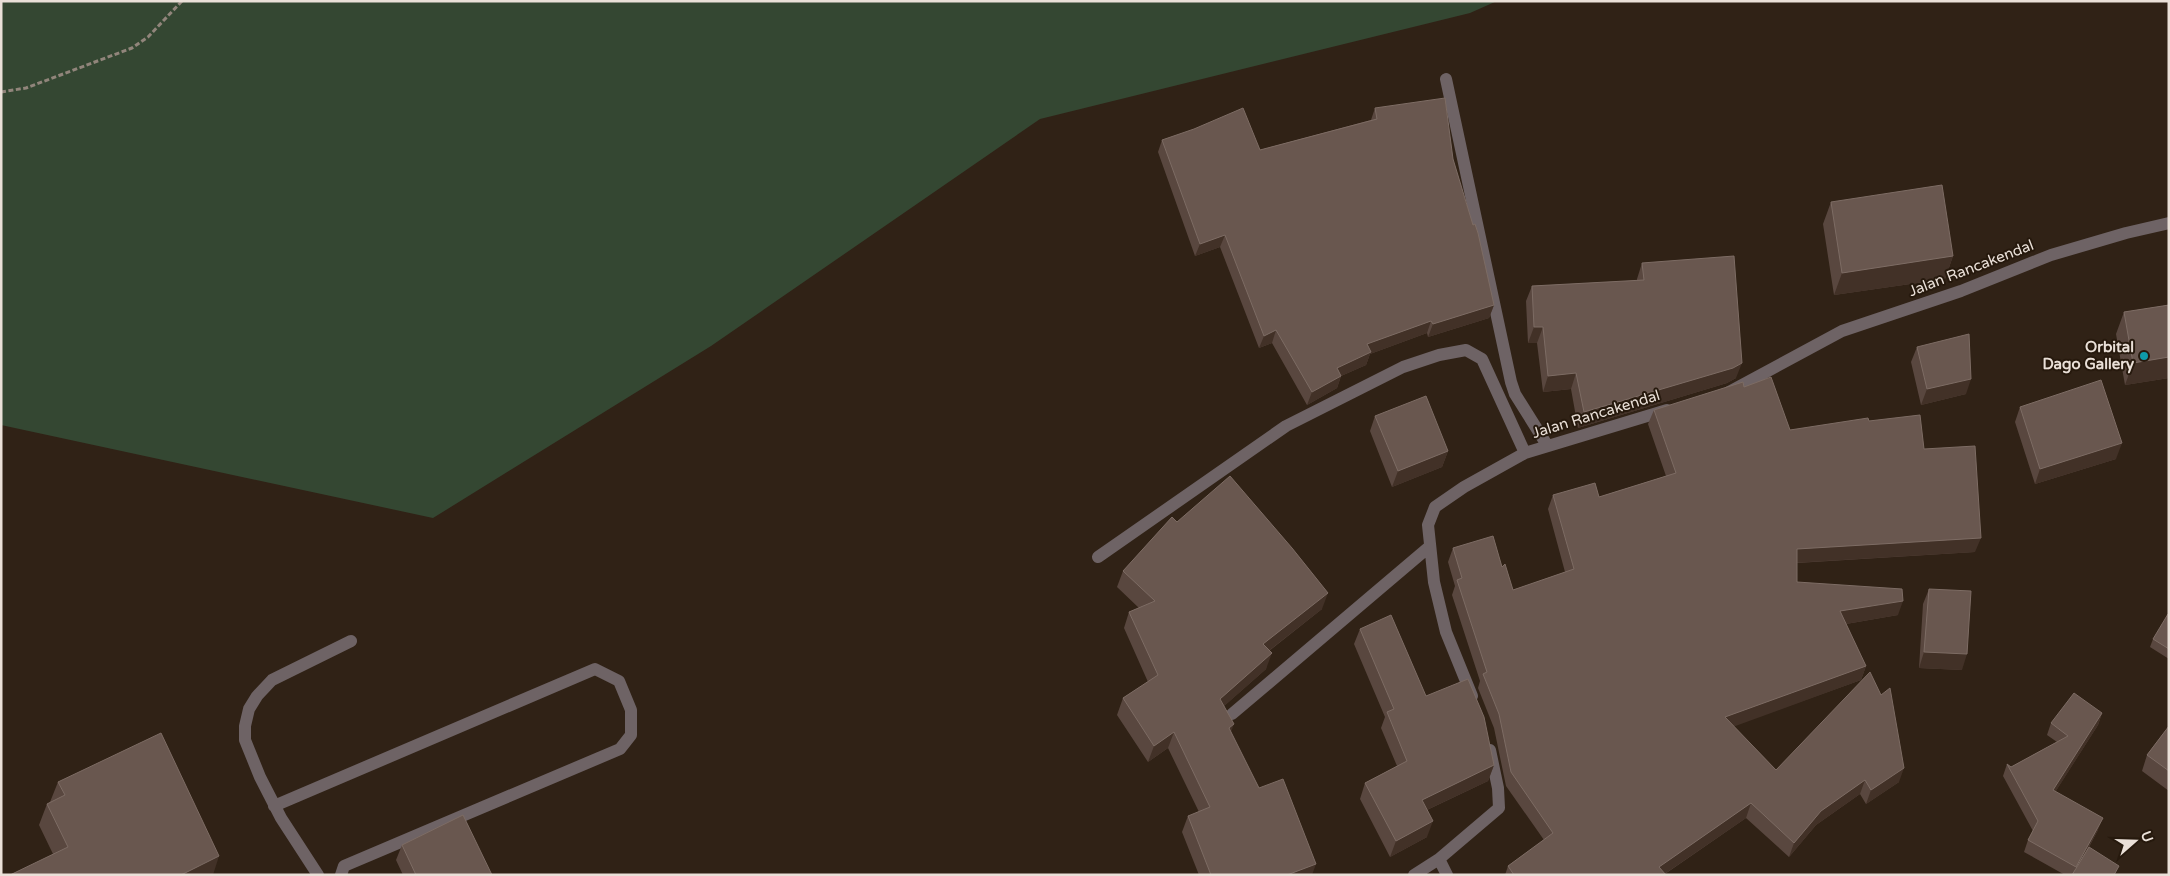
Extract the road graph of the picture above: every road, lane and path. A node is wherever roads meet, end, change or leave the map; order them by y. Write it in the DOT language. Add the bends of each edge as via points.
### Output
graph roads {
  1 [pos="182,1"];
  2 [pos="1446,79"];
  3 [pos="1,92"];
  4 [pos="2169,223"];
  5 [pos="1721,394"];
  6 [pos="1675,407"];
  7 [pos="1547,445"];
  8 [pos="1525,453"];
  9 [pos="1429,547"];
  10 [pos="1098,557"];
  11 [pos="351,641"];
  12 [pos="1478,712"];
  13 [pos="1232,714"];
  14 [pos="1487,737"];
  15 [pos="274,806"];
  16 [pos="1439,859"];
  17 [pos="318,875"];
  18 [pos="341,875"];
  19 [pos="1414,875"];
  20 [pos="1447,875"];
  1 -- 3 [label="path" via="148,37 132,48 26,88"];
  2 -- 7 [label="street" via="1511,382"];
  4 -- 5 [label="street, Jalan Rancakendal" via="2051,255 1961,291 1842,331"];
  6 -- 7 [label="street, Jalan Rancakendal"];
  7 -- 8 [label="street, Jalan Rancakendal"];
  8 -- 9 [label="street, Jalan Rancakendal" via="1435,507 1428,525"];
  8 -- 10 [label="street" via="1482,359 1466,350 1438,355 1403,367 1286,426"];
  9 -- 12 [label="street, Jalan Rancakendal" via="1446,632"];
  9 -- 13 [label="street"];
  11 -- 15 [label="street" via="272,680 249,709 245,740"];
  14 -- 16 [label="street" via="1499,808"];
  15 -- 17 [label="street"];
  15 -- 18 [label="street" via="595,669 619,681 631,710 631,735 620,750 344,866"];
  16 -- 19 [label="street"];
  16 -- 20 [label="street"];
}
